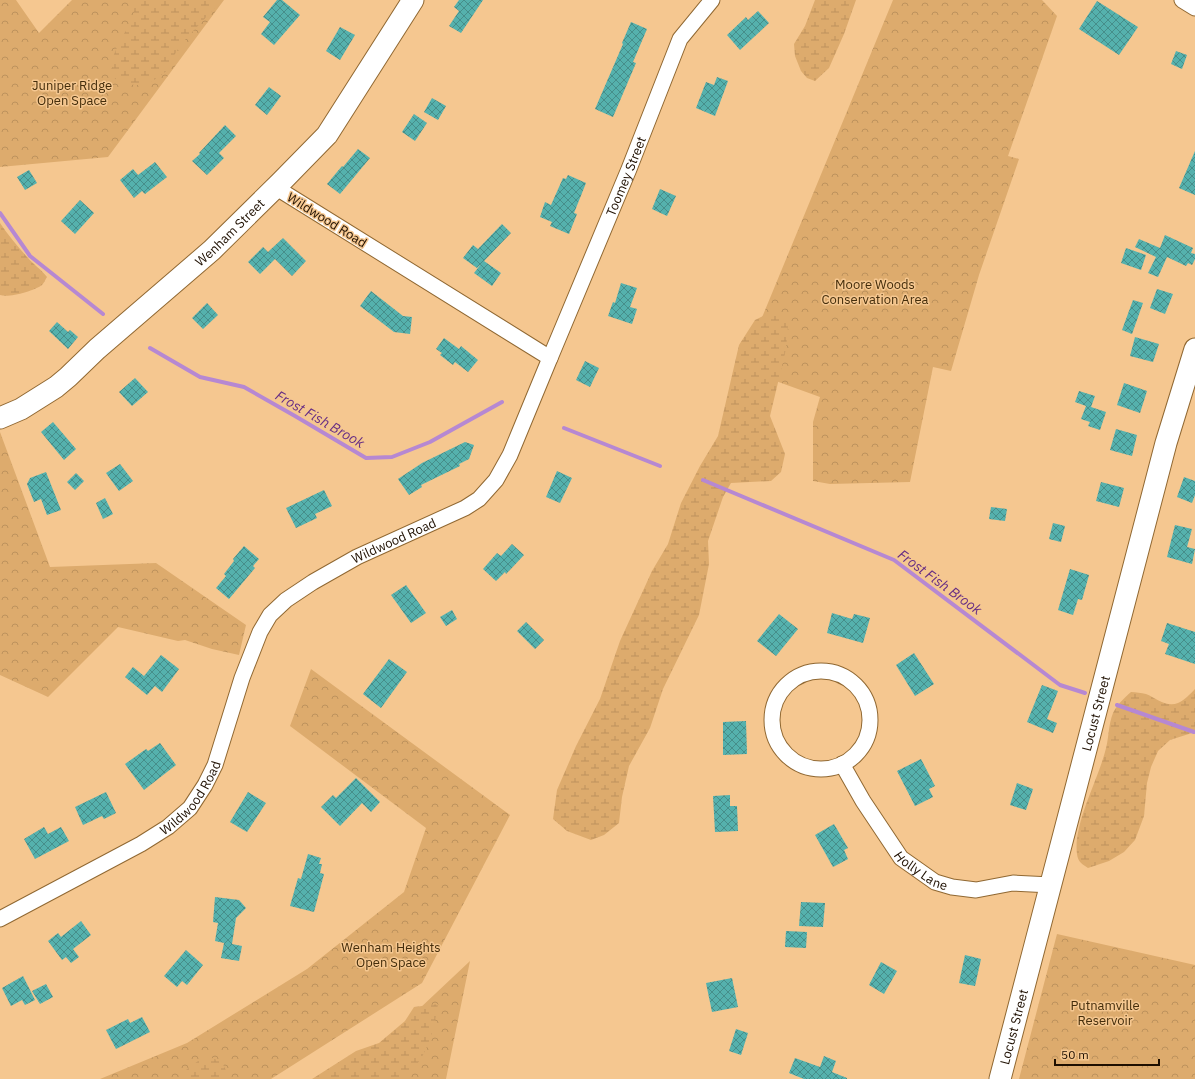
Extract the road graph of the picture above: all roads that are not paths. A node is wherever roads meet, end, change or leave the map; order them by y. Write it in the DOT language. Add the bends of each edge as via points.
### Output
graph roads {
  1 [pos="412,0"];
  2 [pos="712,0"];
  3 [pos="1182,0"];
  4 [pos="1195,8"];
  5 [pos="275,188"];
  6 [pos="1195,349"];
  7 [pos="550,358"];
  8 [pos="0,418"];
  9 [pos="842,764"];
  10 [pos="1051,885"];
  11 [pos="0,920"];
  12 [pos="1000,1079"];
  1 -- 5 [label="main road, Wenham Street" via="327,135"];
  2 -- 7 [label="street, Toomey Street" via="680,39"];
  3 -- 4 [label="street"];
  5 -- 7 [label="street, Wildwood Road"];
  5 -- 8 [label="main road, Wenham Street" via="212,250 68,377 21,409"];
  6 -- 10 [label="main road, Locust Street" via="1166,443"];
  7 -- 11 [label="street, Wildwood Road" via="510,455 496,480 479,499 319,578 286,600 270,615 258,636 242,678 215,765 190,808 168,827 141,844"];
  9 -- 9 [label="street" via="854,756 863,745 868,732 870,718 861,692 852,682 826,671 796,677 783,688 774,702 771,719 774,736 782,750 794,762 810,768 826,769"];
  9 -- 10 [label="street, Holly Lane" via="901,858 934,882 976,890 1012,883"];
  10 -- 12 [label="main road, Locust Street"];
}
